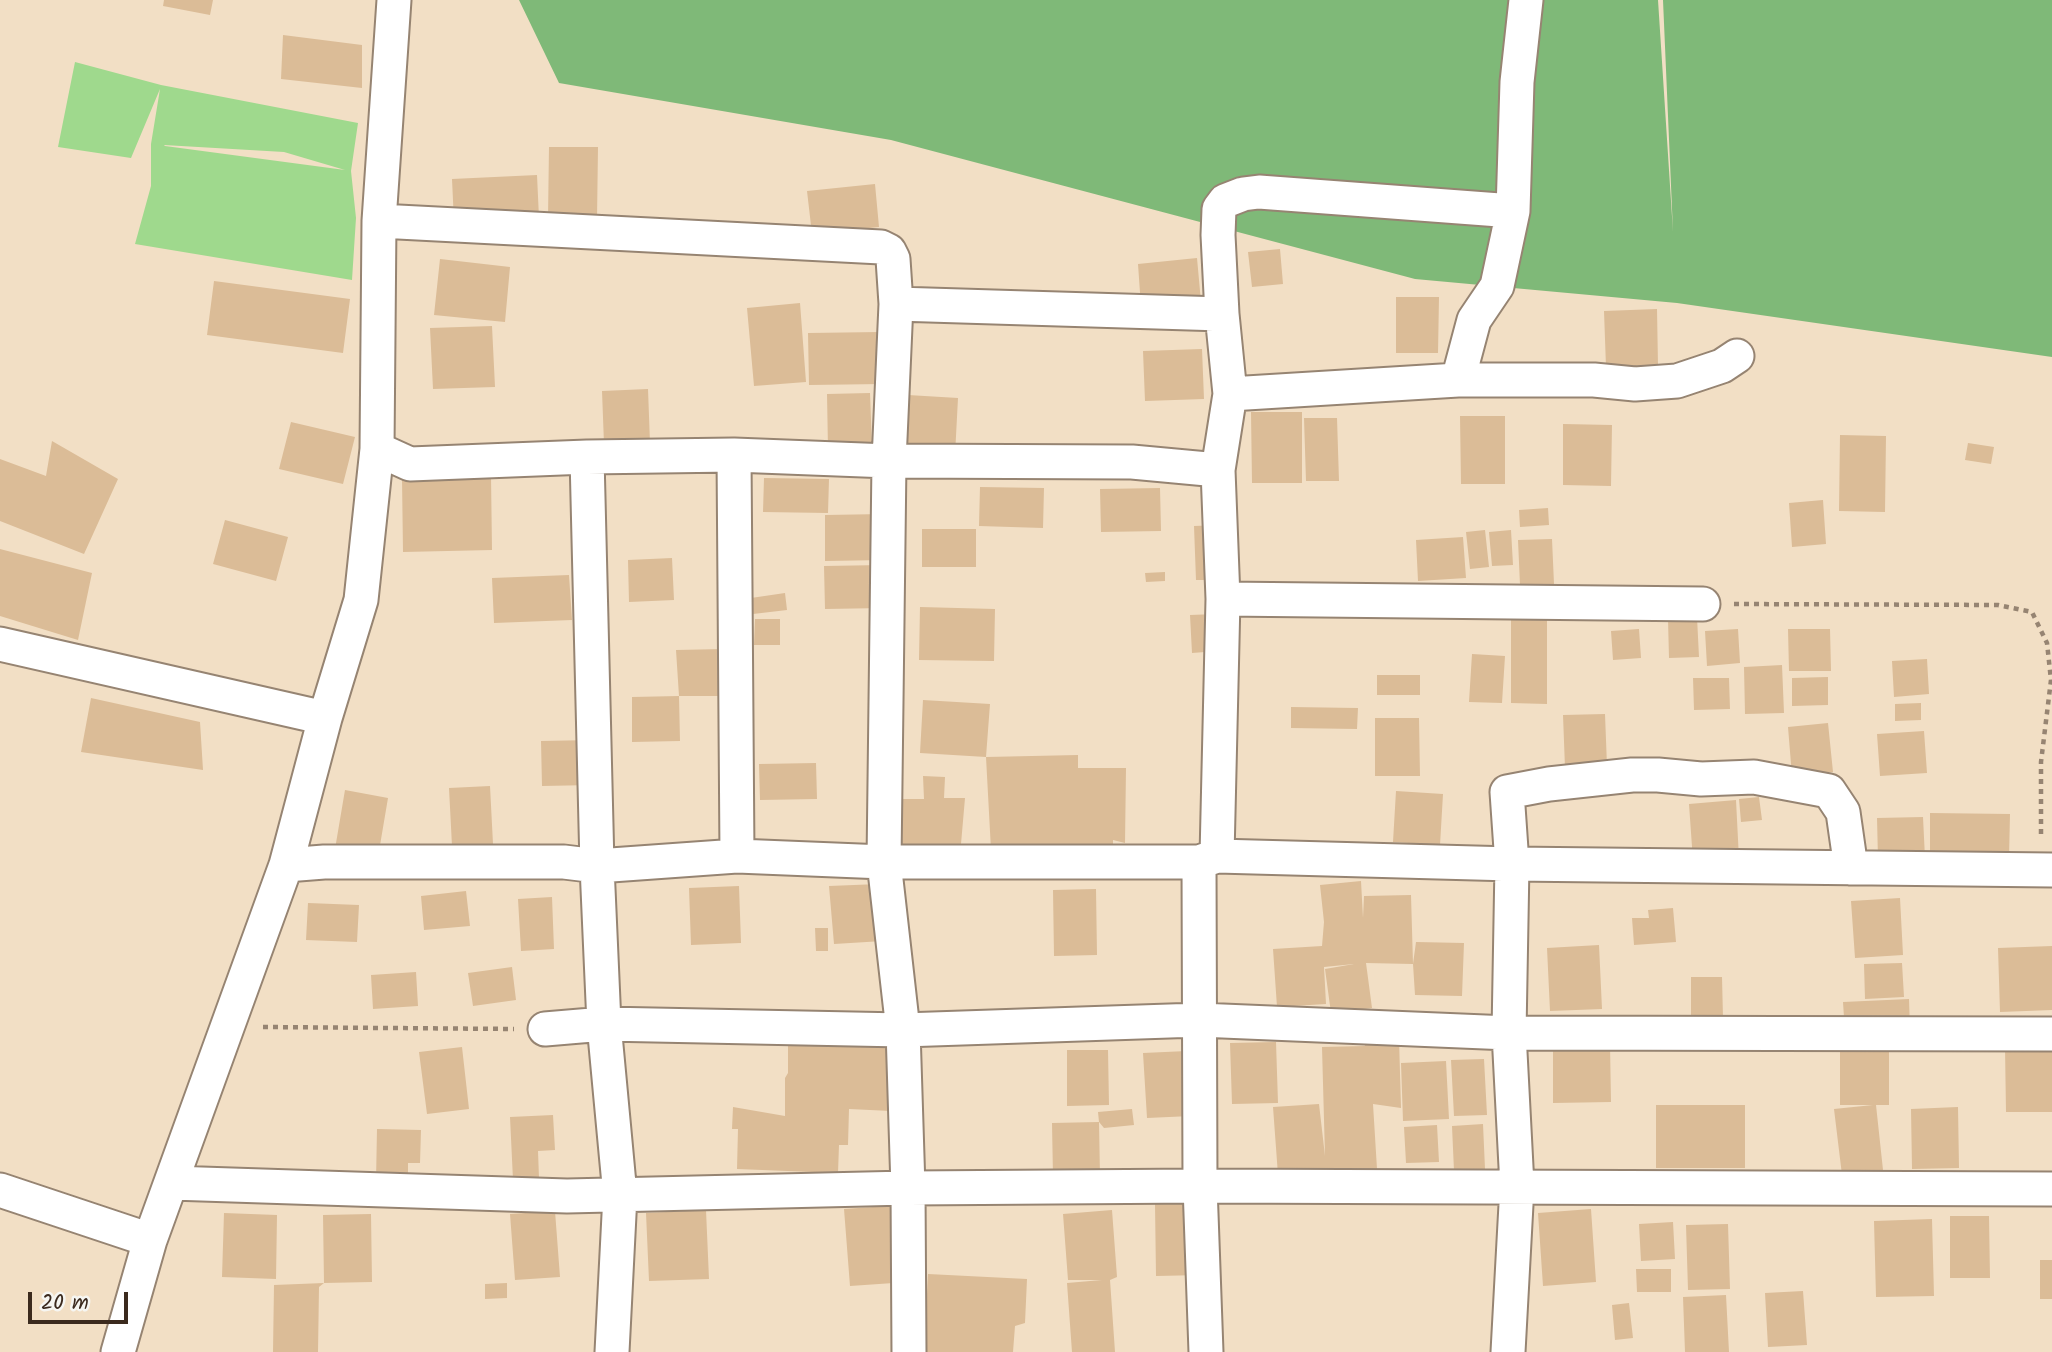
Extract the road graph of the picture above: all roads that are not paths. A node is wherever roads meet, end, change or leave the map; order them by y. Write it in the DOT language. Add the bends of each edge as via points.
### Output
graph roads {
  1 [pos="394,0"];
  2 [pos="1526,0"];
  3 [pos="1513,211"];
  4 [pos="379,221"];
  5 [pos="895,304"];
  6 [pos="1222,314"];
  7 [pos="1737,356"];
  8 [pos="1458,380"];
  9 [pos="1230,394"];
  10 [pos="377,449"];
  11 [pos="734,455"];
  12 [pos="587,457"];
  13 [pos="889,461"];
  14 [pos="1217,470"];
  15 [pos="1223,598"];
  16 [pos="1703,604"];
  17 [pos="0,643"];
  18 [pos="325,718"];
  19 [pos="737,856"];
  20 [pos="2046,857"];
  21 [pos="1208,859"];
  22 [pos="884,862"];
  23 [pos="1512,864"];
  24 [pos="286,865"];
  25 [pos="597,866"];
  26 [pos="1851,868"];
  27 [pos="1199,1020"];
  28 [pos="604,1024"];
  29 [pos="545,1029"];
  30 [pos="903,1030"];
  31 [pos="1509,1033"];
  32 [pos="2052,1034"];
  33 [pos="171,1183"];
  34 [pos="1200,1186"];
  35 [pos="1517,1186"];
  36 [pos="908,1188"];
  37 [pos="2052,1189"];
  38 [pos="0,1190"];
  39 [pos="620,1195"];
  40 [pos="150,1240"];
  41 [pos="118,1352"];
  42 [pos="612,1352"];
  43 [pos="909,1352"];
  44 [pos="1206,1352"];
  45 [pos="1508,1352"];
  1 -- 4 [label="street"];
  2 -- 3 [label="street" via="1517,82"];
  3 -- 6 [label="street" via="1320,195 1243,194 1225,201 1219,209"];
  3 -- 8 [label="street" via="1496,286 1474,320"];
  4 -- 5 [label="street" via="881,247 893,259"];
  4 -- 10 [label="street"];
  5 -- 6 [label="street"];
  5 -- 13 [label="street"];
  6 -- 9 [label="street"];
  7 -- 8 [label="street" via="1677,381"];
  8 -- 9 [label="street"];
  9 -- 14 [label="street"];
  10 -- 12 [label="street" via="410,464"];
  10 -- 18 [label="street" via="361,600"];
  11 -- 12 [label="street"];
  11 -- 13 [label="street"];
  11 -- 19 [label="street"];
  12 -- 25 [label="street"];
  13 -- 14 [label="street" via="1132,462"];
  13 -- 22 [label="street"];
  14 -- 15 [label="street"];
  15 -- 16 [label="street"];
  15 -- 21 [label="street"];
  17 -- 18 [label="street"];
  18 -- 24 [label="street"];
  19 -- 22 [label="street"];
  19 -- 25 [label="street"];
  20 -- 26 [label="street"];
  21 -- 22 [label="street"];
  21 -- 23 [label="street"];
  21 -- 27 [label="street"];
  22 -- 30 [label="street"];
  23 -- 26 [label="street"];
  23 -- 26 [label="street" via="1507,792 1592,778 1658,775 1754,777 1829,791 1843,812"];
  23 -- 31 [label="street"];
  24 -- 25 [label="street" via="565,862"];
  24 -- 33 [label="street"];
  25 -- 28 [label="street"];
  27 -- 30 [label="street"];
  27 -- 31 [label="street"];
  27 -- 34 [label="street"];
  28 -- 29 [label="street"];
  28 -- 30 [label="street"];
  28 -- 39 [label="street"];
  30 -- 36 [label="street"];
  31 -- 32 [label="street"];
  31 -- 35 [label="street"];
  33 -- 39 [label="street"];
  33 -- 40 [label="street"];
  34 -- 35 [label="street"];
  34 -- 36 [label="street"];
  34 -- 44 [label="street"];
  35 -- 37 [label="street"];
  35 -- 45 [label="street"];
  36 -- 39 [label="street"];
  36 -- 43 [label="street"];
  38 -- 40 [label="street"];
  39 -- 42 [label="street"];
  40 -- 41 [label="street"];
}
